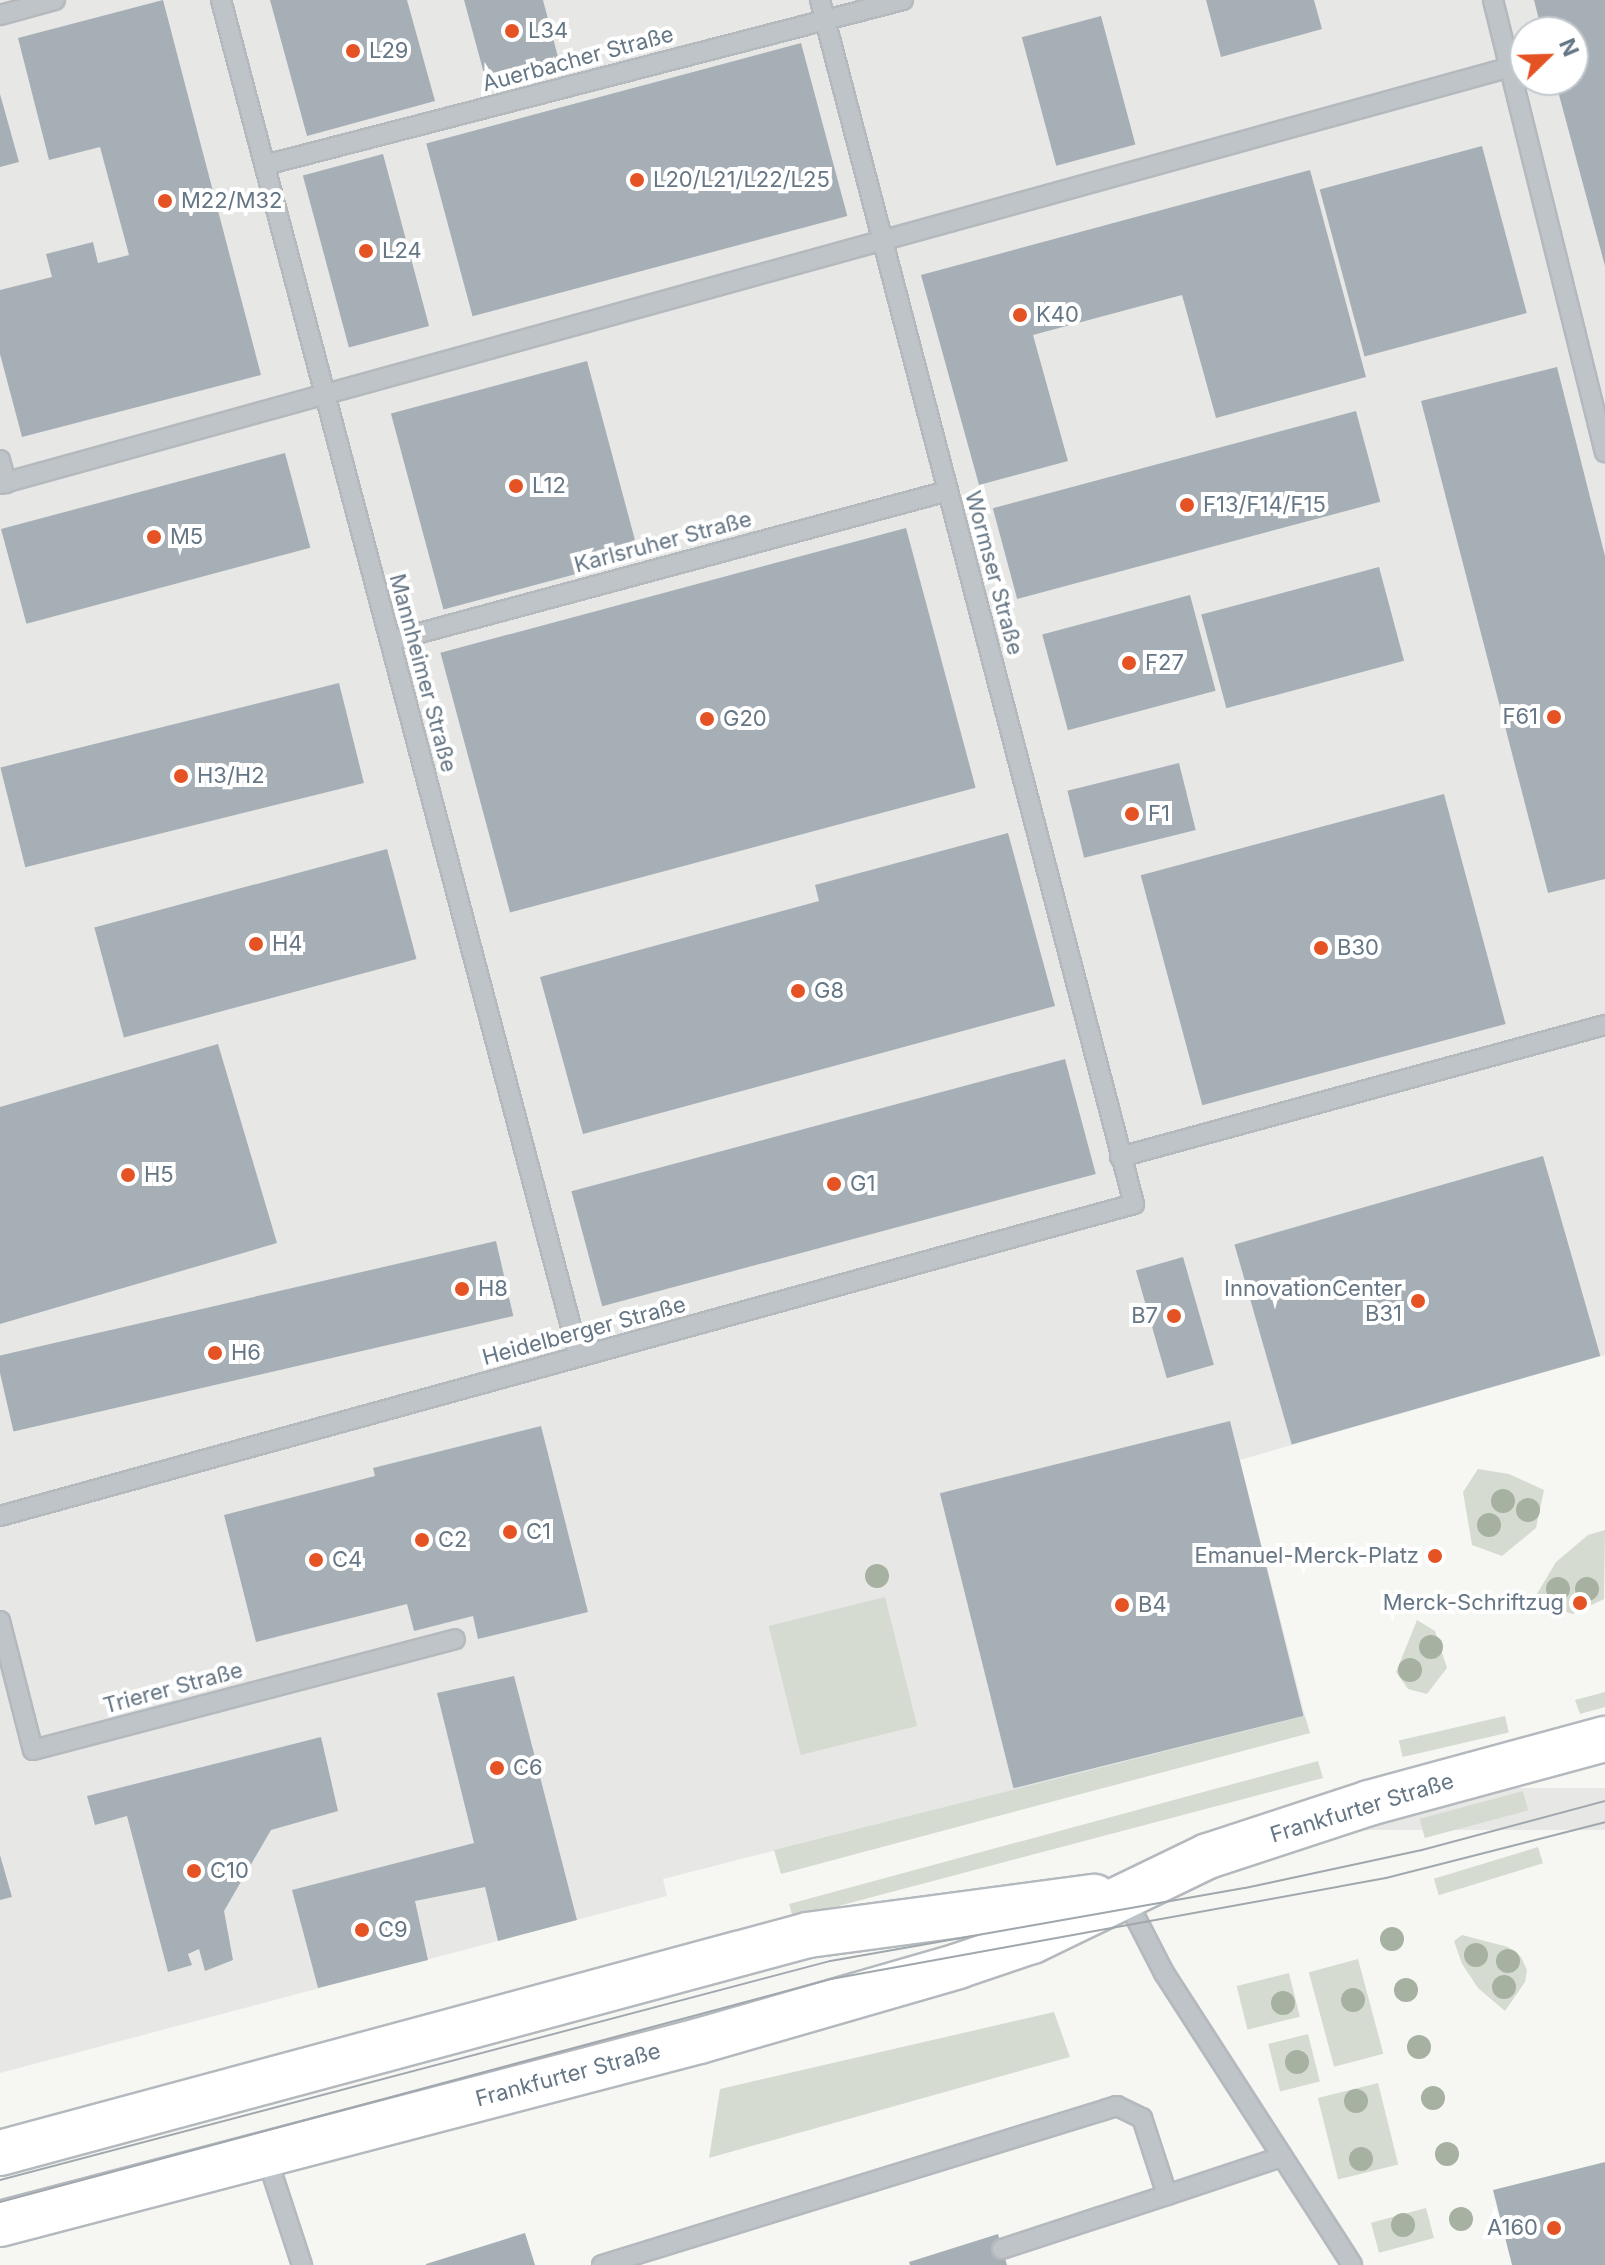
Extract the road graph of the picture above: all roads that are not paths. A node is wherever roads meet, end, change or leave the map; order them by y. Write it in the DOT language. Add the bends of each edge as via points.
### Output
graph roads {
  1 [pos="55,0"];
  2 [pos="221,0"];
  3 [pos="820,0"];
  4 [pos="903,0"];
  5 [pos="1493,0"];
  6 [pos="0,15"];
  7 [pos="825,20"];
  8 [pos="1509,60"];
  9 [pos="1509,68"];
  10 [pos="1518,96"];
  11 [pos="265,165"];
  12 [pos="882,237"];
  13 [pos="326,398"];
  14 [pos="1605,452"];
  15 [pos="0,460"];
  16 [pos="3,483"];
  17 [pos="948,491"];
  18 [pos="390,641"];
  19 [pos="1605,1025"];
  20 [pos="1120,1157"];
  21 [pos="579,1357"];
  22 [pos="0,1516"];
  23 [pos="0,1621"];
  24 [pos="455,1639"];
  25 [pos="1605,1739"];
  26 [pos="1124,1893"];
  27 [pos="0,2153"];
  28 [pos="266,2155"];
  29 [pos="1281,2157"];
  30 [pos="1167,2195"];
  31 [pos="0,2224"];
  32 [pos="1002,2249"];
  33 [pos="302,2265"];
  34 [pos="602,2265"];
  35 [pos="1352,2265"];
  1 -- 6 [label="lane"];
  2 -- 11 [label="lane, Mannheimer Straße"];
  3 -- 7 [label="lane, Wormser Straße"];
  4 -- 7 [label="lane, Auerbacher Straße"];
  5 -- 8 [label="lane"];
  7 -- 11 [label="lane, Auerbacher Straße"];
  7 -- 12 [label="lane, Wormser Straße"];
  9 -- 12 [label="lane"];
  10 -- 14 [label="lane"];
  11 -- 13 [label="lane, Mannheimer Straße"];
  12 -- 13 [label="lane"];
  12 -- 17 [label="lane, Wormser Straße"];
  13 -- 16 [label="lane"];
  13 -- 18 [label="lane, Mannheimer Straße"];
  15 -- 16 [label="lane"];
  17 -- 18 [label="lane, Karlsruher Straße"];
  17 -- 20 [label="lane, Wormser Straße"];
  18 -- 21 [label="lane, Mannheimer Straße"];
  19 -- 20 [label="lane"];
  20 -- 21 [label="lane, Heidelberger Straße" via="1134,1204"];
  21 -- 22 [label="lane, Heidelberger Straße"];
  23 -- 24 [label="lane, Trierer Straße" via="33,1750"];
  25 -- 26 [label="main road, Frankfurter Straße" via="1369,1803 1208,1856"];
  26 -- 27 [label="main road, Frankfurter Straße" via="808,1935"];
  26 -- 28 [label="main road, Frankfurter Straße" via="1032,1941 958,1966 699,2041"];
  26 -- 29 [label="lane" via="1164,1973"];
  28 -- 31 [label="main road, Frankfurter Straße"];
  28 -- 33 [label="lane"];
  29 -- 30 [label="lane"];
  29 -- 35 [label="lane"];
  30 -- 32 [label="lane"];
  30 -- 34 [label="lane" via="1142,2118 1117,2106"];
}
